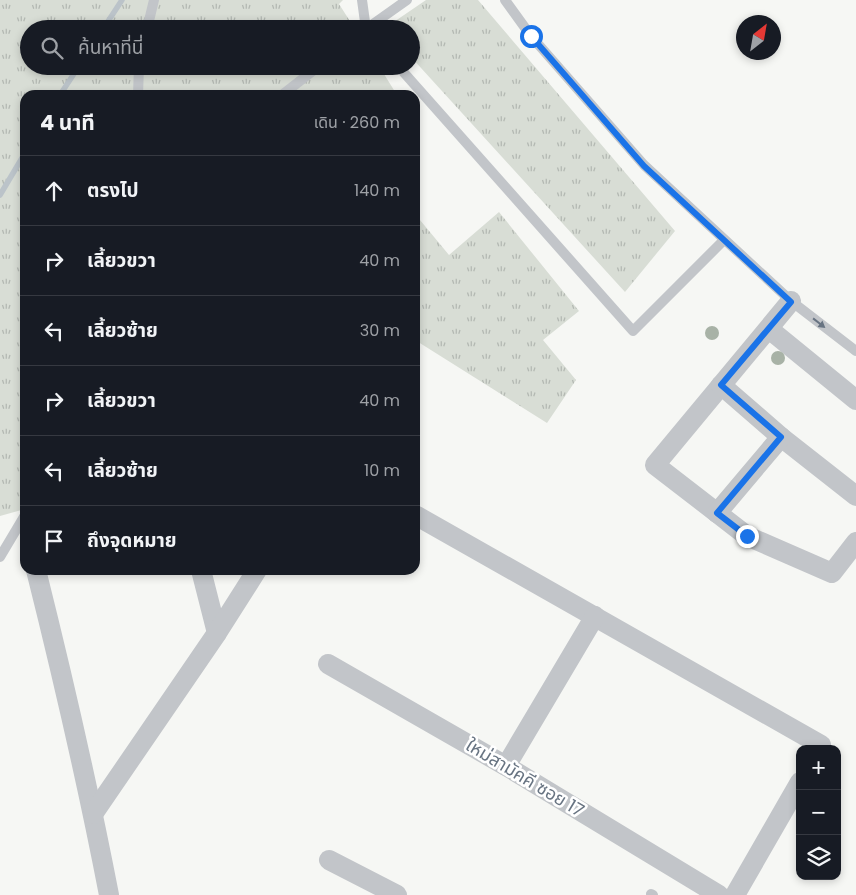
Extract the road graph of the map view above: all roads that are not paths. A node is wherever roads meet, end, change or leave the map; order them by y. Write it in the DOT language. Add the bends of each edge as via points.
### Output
graph roads {
  1 [pos="154,0"];
  2 [pos="362,0"];
  3 [pos="407,0"];
  4 [pos="505,0"];
  5 [pos="149,20"];
  6 [pos="365,20"];
  7 [pos="379,20"];
  8 [pos="139,75"];
  9 [pos="307,75"];
  10 [pos="406,75"];
  11 [pos="138,90"];
  12 [pos="288,90"];
  13 [pos="419,90"];
  14 [pos="420,91"];
  15 [pos="724,240"];
  16 [pos="791,302"];
  17 [pos="769,329"];
  18 [pos="856,351"];
  19 [pos="721,385"];
  20 [pos="856,400"];
  21 [pos="781,437"];
  22 [pos="856,496"];
  23 [pos="717,513"];
  24 [pos="420,518"];
  25 [pos="20,523"];
  26 [pos="856,542"];
  27 [pos="0,557"];
  28 [pos="37,575"];
  29 [pos="202,575"];
  30 [pos="255,575"];
  31 [pos="595,616"];
  32 [pos="217,633"];
  33 [pos="328,664"];
  34 [pos="821,745"];
  35 [pos="506,766"];
  36 [pos="796,789"];
  37 [pos="93,814"];
  38 [pos="329,860"];
  39 [pos="109,895"];
  40 [pos="397,895"];
  41 [pos="719,895"];
  42 [pos="734,895"];
  1 -- 5 [label="lane"];
  2 -- 6 [label="lane"];
  3 -- 7 [label="lane"];
  4 -- 15 [label="lane" via="531,36 644,166"];
  8 -- 11 [label="lane"];
  9 -- 12 [label="lane"];
  10 -- 13 [label="lane"];
  14 -- 15 [label="lane" via="632,331"];
  15 -- 16 [label="lane"];
  16 -- 17 [label="street"];
  16 -- 18 [label="lane, one-way"];
  17 -- 19 [label="street"];
  17 -- 20 [label="street"];
  19 -- 21 [label="street"];
  19 -- 23 [label="street" via="655,465"];
  21 -- 22 [label="street"];
  21 -- 23 [label="street"];
  23 -- 26 [label="street" via="747,536 832,573"];
  24 -- 31 [label="street"];
  25 -- 27 [label="lane"];
  28 -- 37 [label="street"];
  29 -- 32 [label="street"];
  30 -- 32 [label="street"];
  31 -- 34 [label="street"];
  31 -- 35 [label="street"];
  32 -- 37 [label="street"];
  33 -- 35 [label="street, ใหม่สามัคคี ซอย 17"];
  35 -- 41 [label="street, ใหม่สามัคคี ซอย 17"];
  36 -- 42 [label="street"];
  37 -- 39 [label="street"];
  38 -- 40 [label="street"];
}
